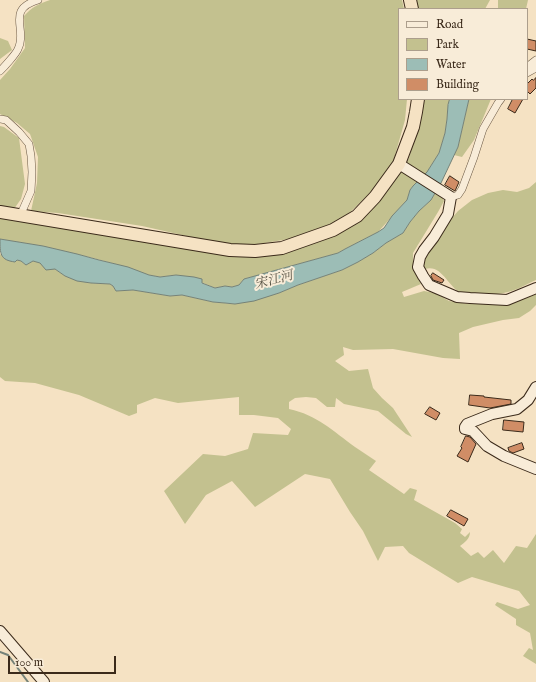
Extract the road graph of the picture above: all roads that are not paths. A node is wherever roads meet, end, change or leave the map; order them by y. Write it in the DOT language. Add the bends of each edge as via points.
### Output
graph roads {
  1 [pos="38,0"];
  2 [pos="536,60"];
  3 [pos="528,66"];
  4 [pos="0,71"];
  5 [pos="418,100"];
  6 [pos="500,100"];
  7 [pos="0,119"];
  8 [pos="399,164"];
  9 [pos="451,197"];
  10 [pos="0,212"];
  11 [pos="20,216"];
  12 [pos="536,288"];
  13 [pos="536,387"];
  14 [pos="536,469"];
  15 [pos="0,631"];
  16 [pos="44,682"];
  1 -- 4 [label="street" via="21,11 18,49"];
  2 -- 3 [label="street"];
  5 -- 8 [label="highway" via="413,127"];
  6 -- 9 [label="street" via="483,130 462,189 458,195"];
  7 -- 11 [label="street" via="6,120 29,144 31,191"];
  8 -- 9 [label="street"];
  8 -- 11 [label="highway" via="376,197 357,216 333,230 282,248 230,250"];
  9 -- 12 [label="street" via="448,214 420,257 418,267 429,285 457,297 495,300 507,300"];
  10 -- 11 [label="highway"];
  13 -- 14 [label="street" via="528,400 517,409 492,414 465,427 499,454"];
  15 -- 16 [label="street"];
}
